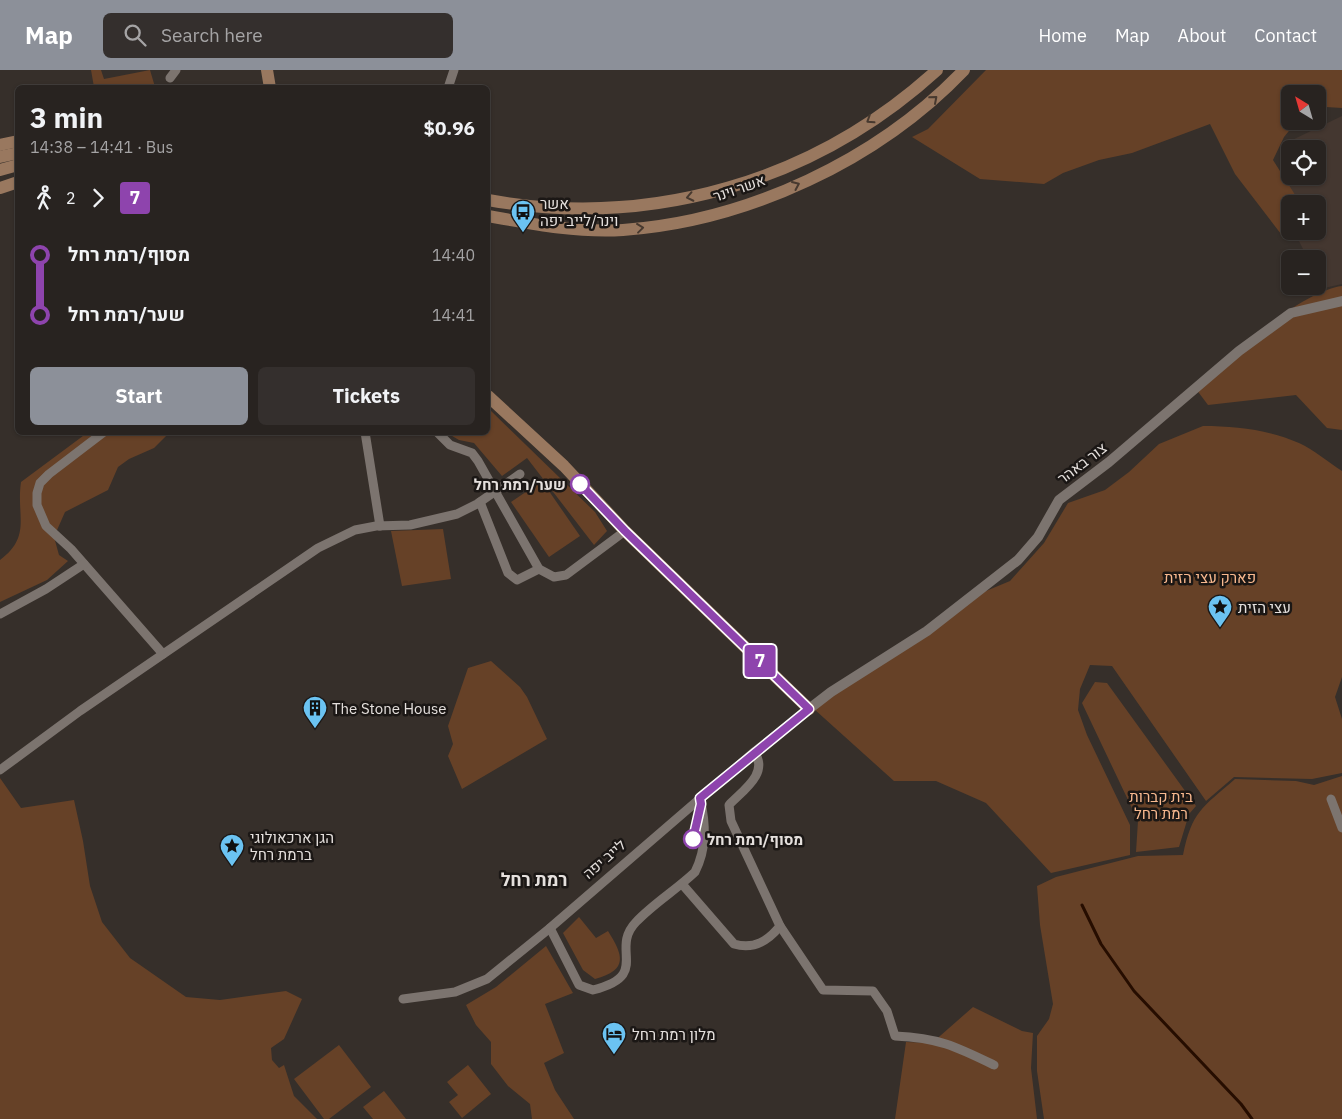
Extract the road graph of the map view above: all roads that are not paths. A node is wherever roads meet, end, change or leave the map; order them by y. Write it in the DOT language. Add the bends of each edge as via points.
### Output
graph roads {
  1 [pos="176,70"];
  2 [pos="267,70"];
  3 [pos="455,70"];
  4 [pos="937,70"];
  5 [pos="964,70"];
  6 [pos="170,78"];
  7 [pos="270,85"];
  8 [pos="449,85"];
  9 [pos="454,85"];
  10 [pos="15,142"];
  11 [pos="0,145"];
  12 [pos="15,154"];
  13 [pos="0,157"];
  14 [pos="15,166"];
  15 [pos="0,170"];
  16 [pos="15,183"];
  17 [pos="0,188"];
  18 [pos="490,200"];
  19 [pos="490,216"];
  20 [pos="1342,301"];
  21 [pos="490,398"];
  22 [pos="100,435"];
  23 [pos="365,435"];
  24 [pos="440,435"];
  25 [pos="520,474"];
  26 [pos="495,491"];
  27 [pos="480,502"];
  28 [pos="380,526"];
  29 [pos="625,531"];
  30 [pos="84,564"];
  31 [pos="539,569"];
  32 [pos="0,614"];
  33 [pos="163,654"];
  34 [pos="809,709"];
  35 [pos="754,752"];
  36 [pos="0,770"];
  37 [pos="700,798"];
  38 [pos="1331,799"];
  39 [pos="1342,828"];
  40 [pos="682,884"];
  41 [pos="780,926"];
  42 [pos="550,928"];
  43 [pos="403,999"];
  44 [pos="994,1065"];
  1 -- 6 [label="street"];
  2 -- 7 [label="main road"];
  3 -- 8 [label="street"];
  3 -- 9 [label="street"];
  4 -- 18 [label="main road, אשר וינר, one-way" via="876,117 816,154 730,187 622,209 542,208"];
  19 -- 5 [label="main road, אשר וינר, one-way" via="586,230 622,230 660,226 720,212 787,189 844,161 932,101"];
  10 -- 11 [label="main road"];
  12 -- 13 [label="main road"];
  14 -- 15 [label="main road"];
  16 -- 17 [label="main road"];
  20 -- 34 [label="street, צור באהר" via="1291,313 1239,351 1109,462 1059,500 1038,537 1018,560 927,631"];
  21 -- 29 [label="main road" via="564,466"];
  22 -- 30 [label="street" via="49,474 37,492 37,505 46,526"];
  23 -- 28 [label="street"];
  24 -- 26 [label="street" via="450,445 472,453"];
  25 -- 26 [label="street"];
  26 -- 27 [label="street"];
  26 -- 31 [label="street"];
  27 -- 28 [label="street" via="457,514 429,522"];
  27 -- 31 [label="street" via="508,573 517,580"];
  28 -- 33 [label="street" via="355,530 318,548"];
  29 -- 31 [label="street" via="566,575 554,577"];
  29 -- 34 [label="main road"];
  30 -- 32 [label="street"];
  30 -- 33 [label="street"];
  33 -- 36 [label="street"];
  34 -- 35 [label="street, לייב יפה"];
  35 -- 37 [label="street, לייב יפה"];
  35 -- 41 [label="street" via="759,769 753,781 729,805 731,821"];
  37 -- 40 [label="street" via="704,846 695,872"];
  37 -- 42 [label="street, לייב יפה"];
  38 -- 39 [label="street"];
  40 -- 41 [label="street" via="734,944 746,948 758,944 770,938"];
  40 -- 42 [label="street" via="636,921 627,933 626,970 620,980 607,986 593,990 579,985"];
  41 -- 44 [label="street" via="823,990 873,991 887,1011 895,1036 943,1041"];
  42 -- 43 [label="street, לייב יפה" via="474,986"];
}
